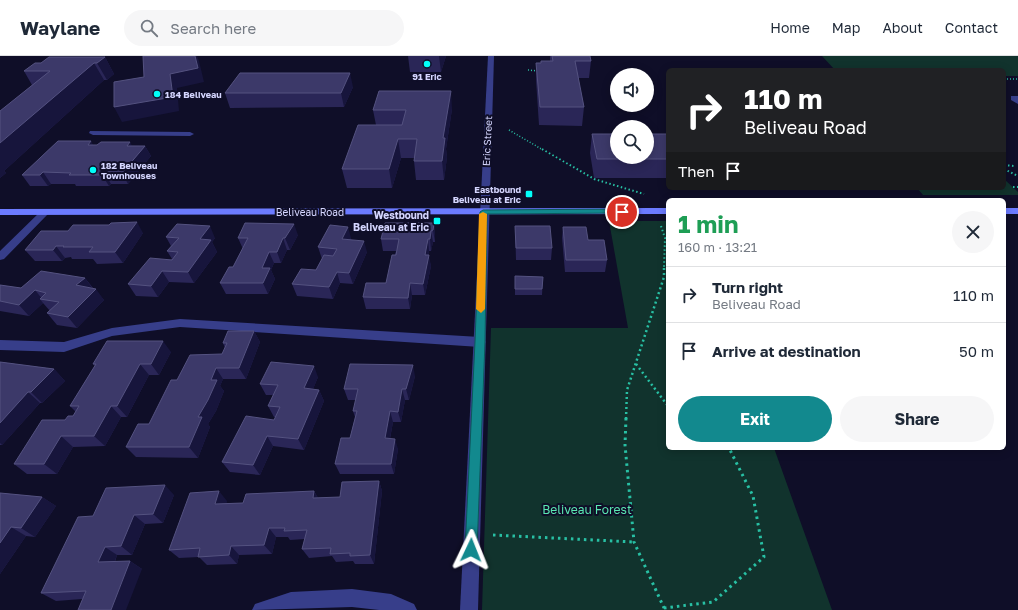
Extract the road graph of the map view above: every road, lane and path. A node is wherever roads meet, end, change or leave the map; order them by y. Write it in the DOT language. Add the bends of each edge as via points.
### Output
graph roads {
  1 [pos="491,56"];
  2 [pos="528,70"];
  3 [pos="544,71"];
  4 [pos="1006,79"];
  5 [pos="1018,79"];
  6 [pos="1018,98"];
  7 [pos="1018,102"];
  8 [pos="509,130"];
  9 [pos="93,133"];
  10 [pos="190,134"];
  11 [pos="1006,165"];
  12 [pos="1014,166"];
  13 [pos="1006,170"];
  14 [pos="1018,176"];
  15 [pos="1013,187"];
  16 [pos="1018,187"];
  17 [pos="648,195"];
  18 [pos="666,211"];
  19 [pos="1006,211"];
  20 [pos="1018,211"];
  21 [pos="0,212"];
  22 [pos="45,212"];
  23 [pos="483,212"];
  24 [pos="660,222"];
  25 [pos="666,248"];
  26 [pos="0,257"];
  27 [pos="480,342"];
  28 [pos="0,346"];
  29 [pos="636,364"];
  30 [pos="666,403"];
  31 [pos="730,450"];
  32 [pos="472,534"];
  33 [pos="634,542"];
  34 [pos="663,609"];
  35 [pos="261,610"];
  36 [pos="408,610"];
  37 [pos="469,610"];
  1 -- 23 [label="street, Eric Street"];
  2 -- 3 [label="path"];
  4 -- 5 [label="path"];
  6 -- 7 [label="street" via="1014,98"];
  8 -- 17 [label="path" via="590,177"];
  9 -- 10 [label="street"];
  11 -- 12 [label="path"];
  13 -- 14 [label="path"];
  15 -- 16 [label="path"];
  18 -- 23 [label="street, Beliveau Road"];
  19 -- 20 [label="street"];
  21 -- 22 [label="street, Beliveau Road"];
  22 -- 23 [label="street, Beliveau Road"];
  22 -- 26 [label="street"];
  23 -- 27 [label="street, Eric Street"];
  24 -- 25 [label="path"];
  25 -- 29 [label="path" via="664,277"];
  27 -- 28 [label="street" via="180,323 112,332 64,347"];
  27 -- 32 [label="street, Eric Street"];
  29 -- 30 [label="path"];
  29 -- 33 [label="path" via="627,390 624,445"];
  31 -- 34 [label="path" via="753,496 764,557 713,602"];
  32 -- 33 [label="path"];
  32 -- 37 [label="street, Eric Street"];
  33 -- 34 [label="path"];
  35 -- 36 [label="street" via="291,601 352,598 391,603"];
}
